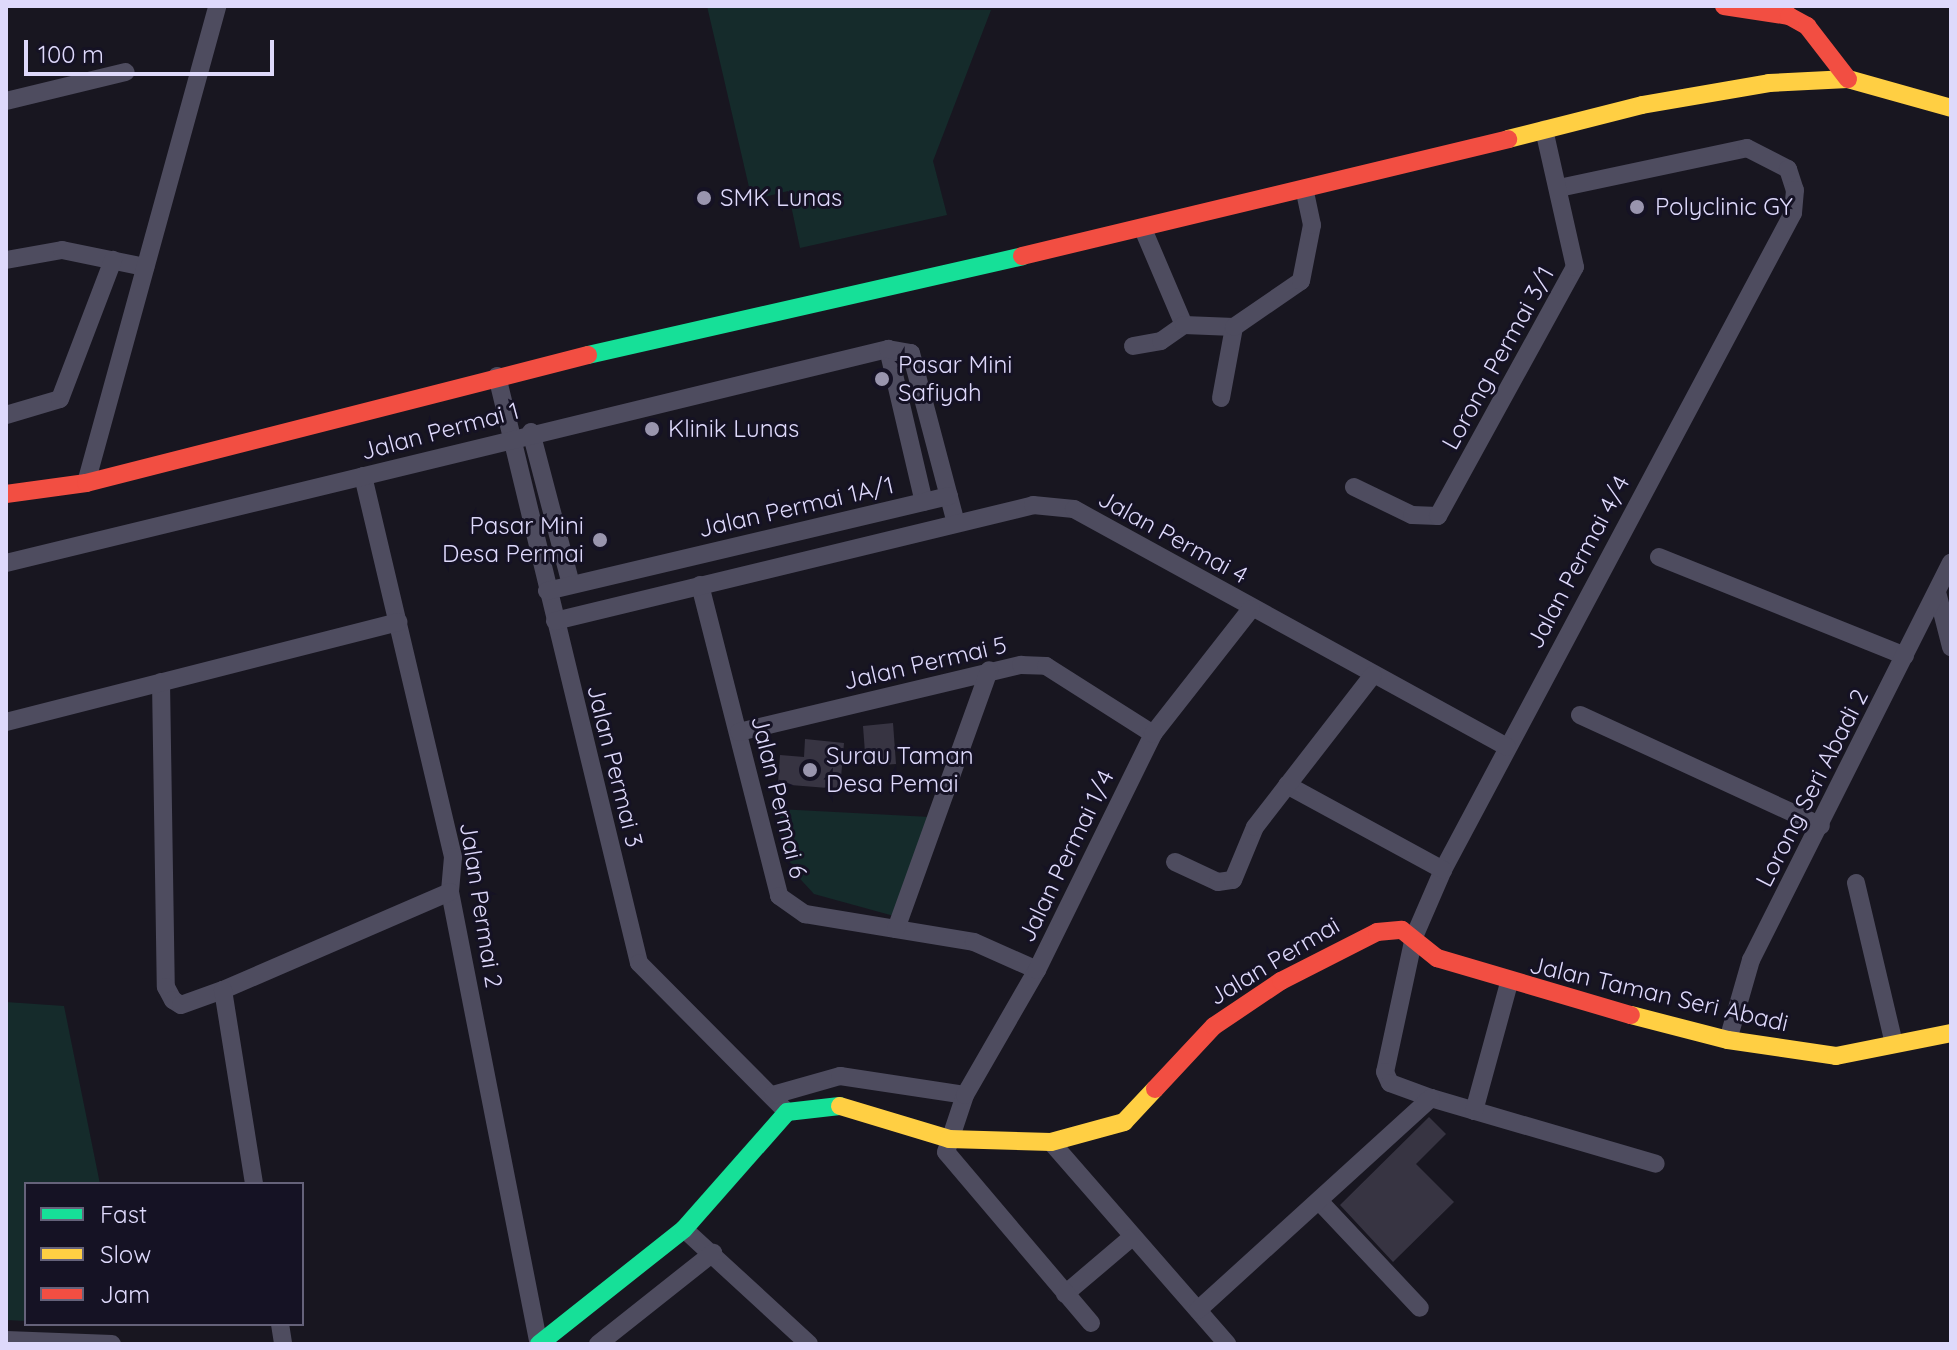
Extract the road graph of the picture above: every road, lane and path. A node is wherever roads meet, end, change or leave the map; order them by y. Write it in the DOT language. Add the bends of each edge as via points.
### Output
graph roads {
  1 [pos="217,6"];
  2 [pos="1724,6"];
  3 [pos="126,72"];
  4 [pos="1848,79"];
  5 [pos="6,101"];
  6 [pos="1951,108"];
  7 [pos="1544,129"];
  8 [pos="1559,188"];
  9 [pos="1305,191"];
  10 [pos="1143,229"];
  11 [pos="6,260"];
  12 [pos="113,260"];
  13 [pos="145,267"];
  14 [pos="1184,325"];
  15 [pos="1234,327"];
  16 [pos="1133,346"];
  17 [pos="888,349"];
  18 [pos="497,376"];
  19 [pos="1221,398"];
  20 [pos="6,415"];
  21 [pos="531,432"];
  22 [pos="509,437"];
  23 [pos="363,476"];
  24 [pos="86,483"];
  25 [pos="1354,487"];
  26 [pos="6,494"];
  27 [pos="949,496"];
  28 [pos="924,502"];
  29 [pos="6,512"];
  30 [pos="956,523"];
  31 [pos="1659,557"];
  32 [pos="6,563"];
  33 [pos="1951,563"];
  34 [pos="571,584"];
  35 [pos="700,585"];
  36 [pos="547,591"];
  37 [pos="1937,592"];
  38 [pos="1251,609"];
  39 [pos="555,621"];
  40 [pos="398,622"];
  41 [pos="1951,647"];
  42 [pos="1905,656"];
  43 [pos="989,670"];
  44 [pos="1373,675"];
  45 [pos="161,682"];
  46 [pos="1580,715"];
  47 [pos="6,722"];
  48 [pos="739,732"];
  49 [pos="1153,734"];
  50 [pos="1507,747"];
  51 [pos="1287,785"];
  52 [pos="1821,826"];
  53 [pos="1175,862"];
  54 [pos="1443,870"];
  55 [pos="1856,883"];
  56 [pos="450,892"];
  57 [pos="896,929"];
  58 [pos="1414,937"];
  59 [pos="1037,970"];
  60 [pos="1509,983"];
  61 [pos="223,990"];
  62 [pos="1951,1033"];
  63 [pos="1728,1040"];
  64 [pos="1894,1044"];
  65 [pos="773,1095"];
  66 [pos="965,1095"];
  67 [pos="1431,1098"];
  68 [pos="1474,1111"];
  69 [pos="787,1112"];
  70 [pos="949,1139"];
  71 [pos="1051,1142"];
  72 [pos="1656,1164"];
  73 [pos="254,1182"];
  74 [pos="1321,1203"];
  75 [pos="684,1229"];
  76 [pos="1131,1238"];
  77 [pos="713,1253"];
  78 [pos="1065,1294"];
  79 [pos="1420,1308"];
  80 [pos="1198,1310"];
  81 [pos="1091,1323"];
  82 [pos="6,1340"];
  83 [pos="112,1344"];
  84 [pos="539,1344"];
  85 [pos="598,1344"];
  86 [pos="809,1344"];
  87 [pos="1227,1344"];
  1 -- 13 [label="street"];
  2 -- 4 [label="main road" via="1789,16 1807,26"];
  3 -- 5 [label="street"];
  4 -- 6 [label="main road"];
  4 -- 7 [label="main road" via="1769,83"];
  7 -- 8 [label="street, Lorong Permai 3/1"];
  7 -- 9 [label="main road"];
  8 -- 25 [label="street, Lorong Permai 3/1" via="1575,267 1438,516 1412,515"];
  8 -- 50 [label="street, Jalan Permai 4/4" via="1747,148 1788,169 1795,190 1793,213"];
  9 -- 10 [label="main road"];
  9 -- 15 [label="street" via="1312,225 1301,281"];
  10 -- 14 [label="street"];
  10 -- 18 [label="main road"];
  11 -- 12 [label="street" via="62,250"];
  12 -- 13 [label="street"];
  12 -- 20 [label="street" via="60,399"];
  13 -- 24 [label="street"];
  14 -- 15 [label="street"];
  14 -- 16 [label="street" via="1161,341"];
  15 -- 19 [label="street"];
  17 -- 21 [label="street, Jalan Permai 1"];
  17 -- 27 [label="street" via="911,353"];
  17 -- 28 [label="street, Jalan Permai 1A/1"];
  18 -- 22 [label="street, Jalan Permai 3"];
  18 -- 24 [label="main road"];
  21 -- 22 [label="street, Jalan Permai 1"];
  21 -- 34 [label="street"];
  22 -- 23 [label="street, Jalan Permai 1"];
  22 -- 36 [label="street, Jalan Permai 3"];
  23 -- 32 [label="street, Jalan Permai 1"];
  23 -- 40 [label="street, Jalan Permai 2"];
  24 -- 26 [label="main road"];
  24 -- 29 [label="main road"];
  27 -- 28 [label="street"];
  27 -- 30 [label="street"];
  28 -- 34 [label="street, Jalan Permai 1A/1"];
  30 -- 35 [label="street, Jalan Permai 4"];
  30 -- 38 [label="street, Jalan Permai 4" via="1033,505 1074,509"];
  31 -- 42 [label="street"];
  33 -- 37 [label="street, Lorong Seri Abadi 2"];
  34 -- 36 [label="street, Jalan Permai 1A/1"];
  35 -- 39 [label="street, Jalan Permai 4"];
  35 -- 48 [label="street, Jalan Permai 6"];
  36 -- 39 [label="street, Jalan Permai 3"];
  37 -- 41 [label="street"];
  37 -- 42 [label="street, Lorong Seri Abadi 2"];
  38 -- 44 [label="street, Jalan Permai 4"];
  38 -- 49 [label="street, Jalan Permai 1/4"];
  39 -- 65 [label="street, Jalan Permai 3" via="639,963"];
  40 -- 45 [label="street"];
  40 -- 56 [label="street, Jalan Permai 2" via="453,857"];
  42 -- 52 [label="street, Lorong Seri Abadi 2"];
  43 -- 48 [label="street, Jalan Permai 5"];
  43 -- 49 [label="street, Jalan Permai 5" via="1046,666"];
  43 -- 57 [label="street"];
  44 -- 50 [label="street, Jalan Permai 4"];
  44 -- 51 [label="street"];
  45 -- 47 [label="street"];
  45 -- 61 [label="street" via="166,987 181,1005"];
  46 -- 52 [label="street"];
  48 -- 57 [label="street, Jalan Permai 6" via="779,896 805,914"];
  49 -- 59 [label="street, Jalan Permai 1/4"];
  50 -- 54 [label="street, Jalan Permai 4/4"];
  51 -- 53 [label="street" via="1255,827 1227,885"];
  51 -- 54 [label="street"];
  52 -- 63 [label="street, Lorong Seri Abadi 2" via="1751,960"];
  54 -- 58 [label="street, Jalan Permai 4/4"];
  55 -- 64 [label="street"];
  56 -- 61 [label="street"];
  56 -- 84 [label="street, Jalan Permai 2"];
  57 -- 59 [label="street, Jalan Permai 6" via="974,942"];
  58 -- 60 [label="main road, Jalan Taman Seri Abadi" via="1437,958"];
  58 -- 67 [label="street, Jalan Permai 4/4" via="1385,1072 1390,1083"];
  58 -- 71 [label="main road, Jalan Permai" via="1402,930 1377,932 1293,974 1214,1026 1124,1122"];
  59 -- 66 [label="street, Jalan Permai 1/4"];
  60 -- 63 [label="main road, Jalan Taman Seri Abadi"];
  60 -- 68 [label="street"];
  61 -- 73 [label="street"];
  62 -- 64 [label="main road, Jalan Taman Seri Abadi"];
  63 -- 64 [label="main road, Jalan Taman Seri Abadi" via="1836,1056"];
  65 -- 66 [label="street" via="840,1076"];
  65 -- 69 [label="street, Jalan Permai 3"];
  66 -- 70 [label="street, Jalan Permai 1/4"];
  67 -- 68 [label="street, Jalan Permai 4/4"];
  67 -- 74 [label="street"];
  68 -- 72 [label="street, Jalan Permai 4/4"];
  69 -- 70 [label="main road, Jalan Permai" via="834,1104"];
  69 -- 75 [label="main road"];
  70 -- 71 [label="main road, Jalan Permai"];
  70 -- 78 [label="street" via="947,1160"];
  71 -- 76 [label="street"];
  74 -- 79 [label="street"];
  74 -- 80 [label="street"];
  75 -- 77 [label="street"];
  75 -- 84 [label="main road"];
  76 -- 78 [label="street"];
  76 -- 80 [label="street"];
  77 -- 85 [label="street"];
  77 -- 86 [label="street"];
  78 -- 81 [label="street"];
  80 -- 87 [label="street"];
  82 -- 83 [label="street"];
}
